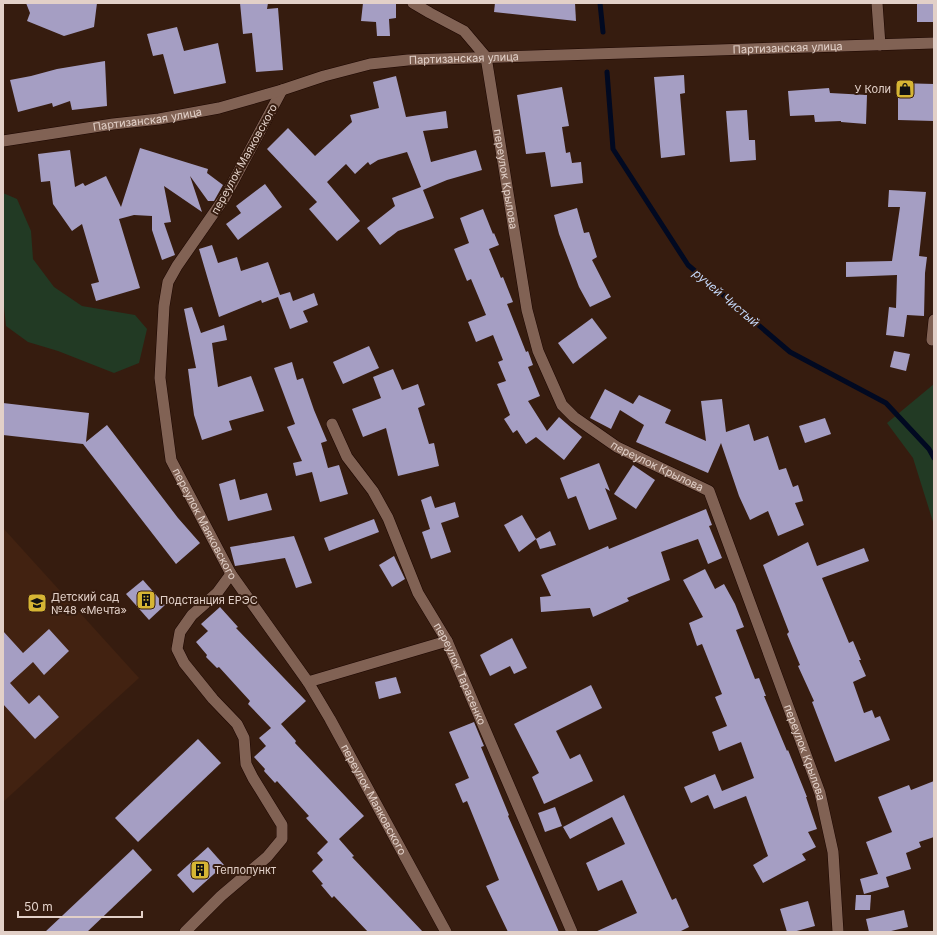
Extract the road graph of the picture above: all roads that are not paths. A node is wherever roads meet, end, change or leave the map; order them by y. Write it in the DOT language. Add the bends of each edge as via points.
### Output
graph roads {
  1 [pos="413,3"];
  2 [pos="878,3"];
  3 [pos="934,43"];
  4 [pos="880,44"];
  5 [pos="486,57"];
  6 [pos="282,90"];
  7 [pos="3,140"];
  8 [pos="934,320"];
  9 [pos="932,340"];
  10 [pos="332,424"];
  11 [pos="231,574"];
  12 [pos="447,641"];
  13 [pos="308,682"];
  14 [pos="185,932"];
  15 [pos="446,932"];
  16 [pos="572,932"];
  17 [pos="838,932"];
  1 -- 5 [label="street" via="464,31"];
  2 -- 4 [label="street"];
  3 -- 4 [label="street, Партизанская улица"];
  4 -- 5 [label="street, Партизанская улица"];
  5 -- 6 [label="street, Партизанская улица" via="370,64"];
  5 -- 17 [label="street, переулок Крылова" via="527,310 538,351 562,405 574,417 617,447 709,491 820,793 834,852"];
  6 -- 7 [label="street, Партизанская улица" via="218,108 159,119"];
  6 -- 11 [label="street, переулок Маяковского" via="225,197 168,282 164,306 160,378 171,460"];
  8 -- 9 [label="street"];
  10 -- 12 [label="street, переулок Тарасенко" via="347,457 373,491 388,518 418,593"];
  11 -- 13 [label="street, переулок Маяковского"];
  11 -- 14 [label="street" via="217,593 192,615 180,632 177,649 184,663 237,724 244,738 246,764 282,824 282,839 268,857 221,896"];
  12 -- 13 [label="street"];
  12 -- 16 [label="street, переулок Тарасенко"];
  13 -- 15 [label="street, переулок Маяковского"];
}
